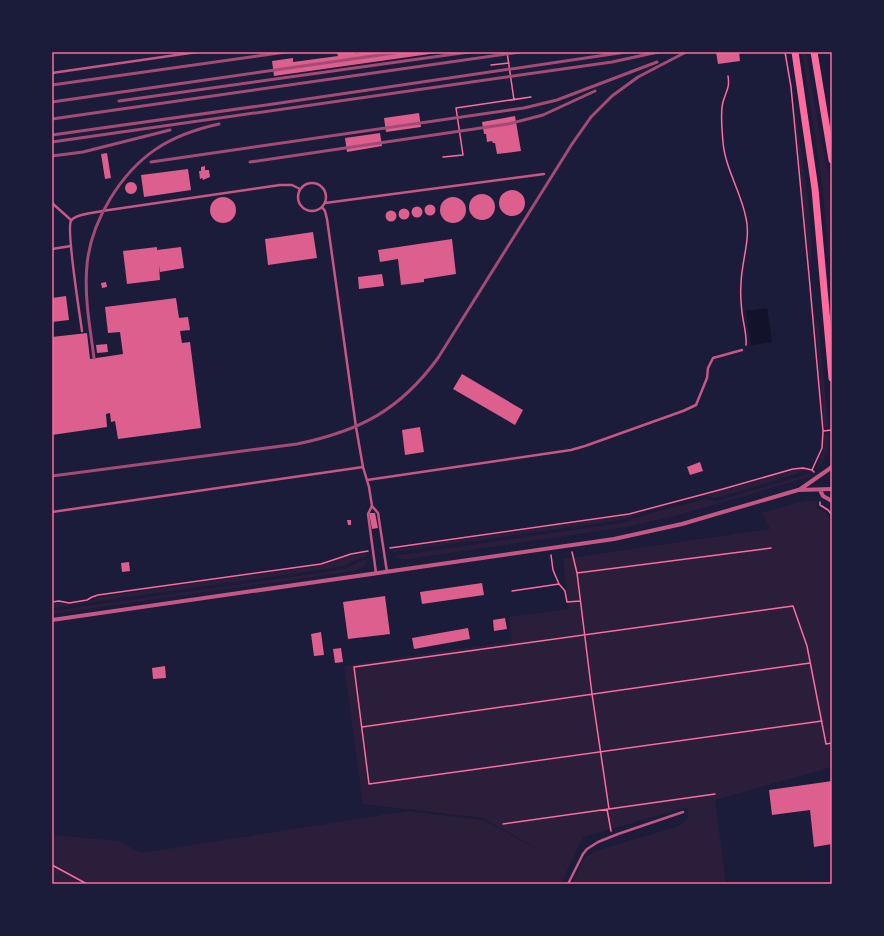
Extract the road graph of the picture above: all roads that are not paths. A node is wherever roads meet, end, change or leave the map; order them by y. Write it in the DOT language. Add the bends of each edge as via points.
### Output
graph roads {
  1 [pos="197,52"];
  2 [pos="795,52"];
  3 [pos="814,52"];
  4 [pos="52,73"];
  5 [pos="832,160"];
  6 [pos="544,174"];
  7 [pos="300,189"];
  8 [pos="52,203"];
  9 [pos="325,204"];
  10 [pos="322,207"];
  11 [pos="71,220"];
  12 [pos="71,246"];
  13 [pos="52,249"];
  14 [pos="82,331"];
  15 [pos="742,350"];
  16 [pos="832,378"];
  17 [pos="363,467"];
  18 [pos="832,467"];
  19 [pos="367,480"];
  20 [pos="832,489"];
  21 [pos="798,490"];
  22 [pos="820,490"];
  23 [pos="832,501"];
  24 [pos="372,506"];
  25 [pos="52,512"];
  26 [pos="387,572"];
  27 [pos="376,574"];
  28 [pos="52,620"];
  29 [pos="683,812"];
  30 [pos="568,884"];
  1 -- 4 [label="lane"];
  2 -- 16 [label="main road" via="815,189"];
  3 -- 5 [label="main road"];
  6 -- 9 [label="lane"];
  7 -- 9 [label="lane" via="308,184 317,184 324,190"];
  7 -- 10 [label="lane" via="298,198 301,207 314,212"];
  7 -- 11 [label="lane" via="292,185 280,185 96,212"];
  8 -- 11 [label="lane"];
  9 -- 10 [label="lane"];
  10 -- 17 [label="lane" via="327,219"];
  11 -- 12 [label="lane"];
  12 -- 13 [label="lane"];
  12 -- 14 [label="lane"];
  15 -- 19 [label="lane" via="713,358 696,405 585,446"];
  17 -- 19 [label="lane"];
  17 -- 25 [label="lane"];
  18 -- 21 [label="street"];
  19 -- 24 [label="lane"];
  20 -- 22 [label="street"];
  21 -- 22 [label="street"];
  21 -- 26 [label="street" via="662,529 620,538"];
  22 -- 23 [label="street" via="823,496"];
  24 -- 26 [label="lane" via="378,513"];
  24 -- 27 [label="lane" via="368,514"];
  26 -- 27 [label="street"];
  27 -- 28 [label="street"];
  29 -- 30 [label="lane" via="598,842 583,854"];
}
